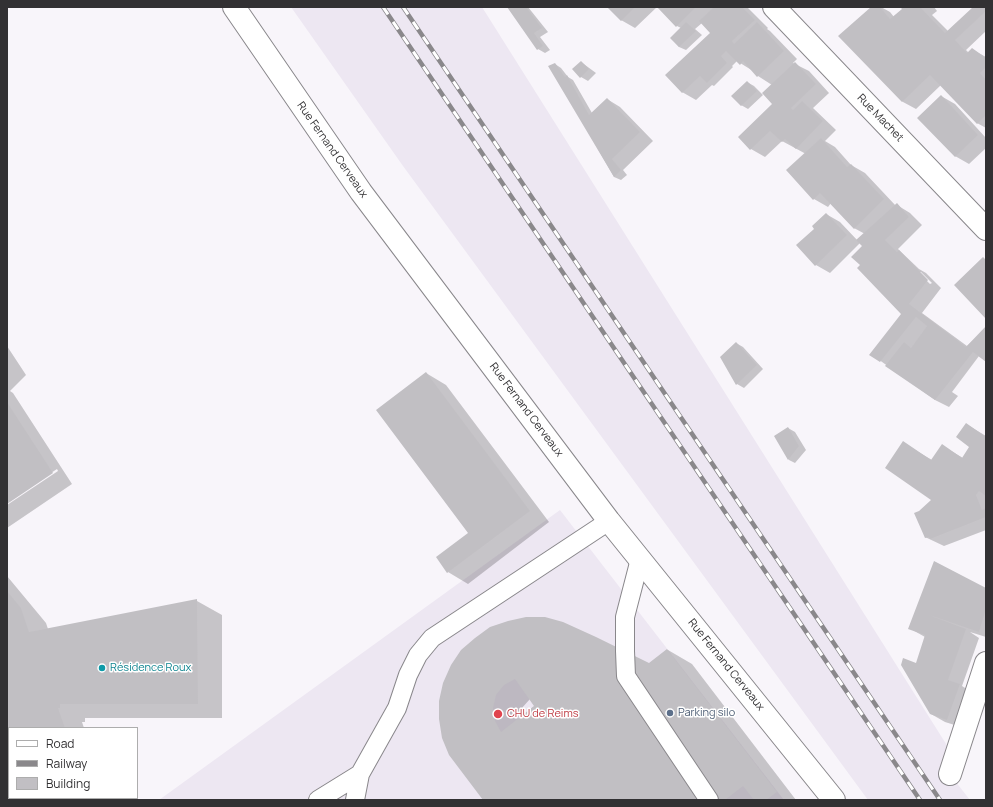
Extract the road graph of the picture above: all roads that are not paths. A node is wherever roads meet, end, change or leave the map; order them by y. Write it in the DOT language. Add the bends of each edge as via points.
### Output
graph roads {
  1 [pos="234,7"];
  2 [pos="774,7"];
  3 [pos="986,229"];
  4 [pos="609,521"];
  5 [pos="640,559"];
  6 [pos="985,671"];
  7 [pos="360,774"];
  8 [pos="950,774"];
  9 [pos="318,800"];
  10 [pos="355,800"];
  11 [pos="709,800"];
  12 [pos="834,800"];
  1 -- 4 [label="street, Rue Fernand Cerveaux" via="361,192"];
  2 -- 3 [label="street, Rue Machet"];
  4 -- 5 [label="street, Rue Fernand Cerveaux"];
  4 -- 7 [label="lane" via="432,638 418,655 397,708"];
  5 -- 11 [label="lane" via="625,617 626,676"];
  5 -- 12 [label="street, Rue Fernand Cerveaux"];
  6 -- 8 [label="street"];
  7 -- 9 [label="lane"];
  7 -- 10 [label="lane"];
}
